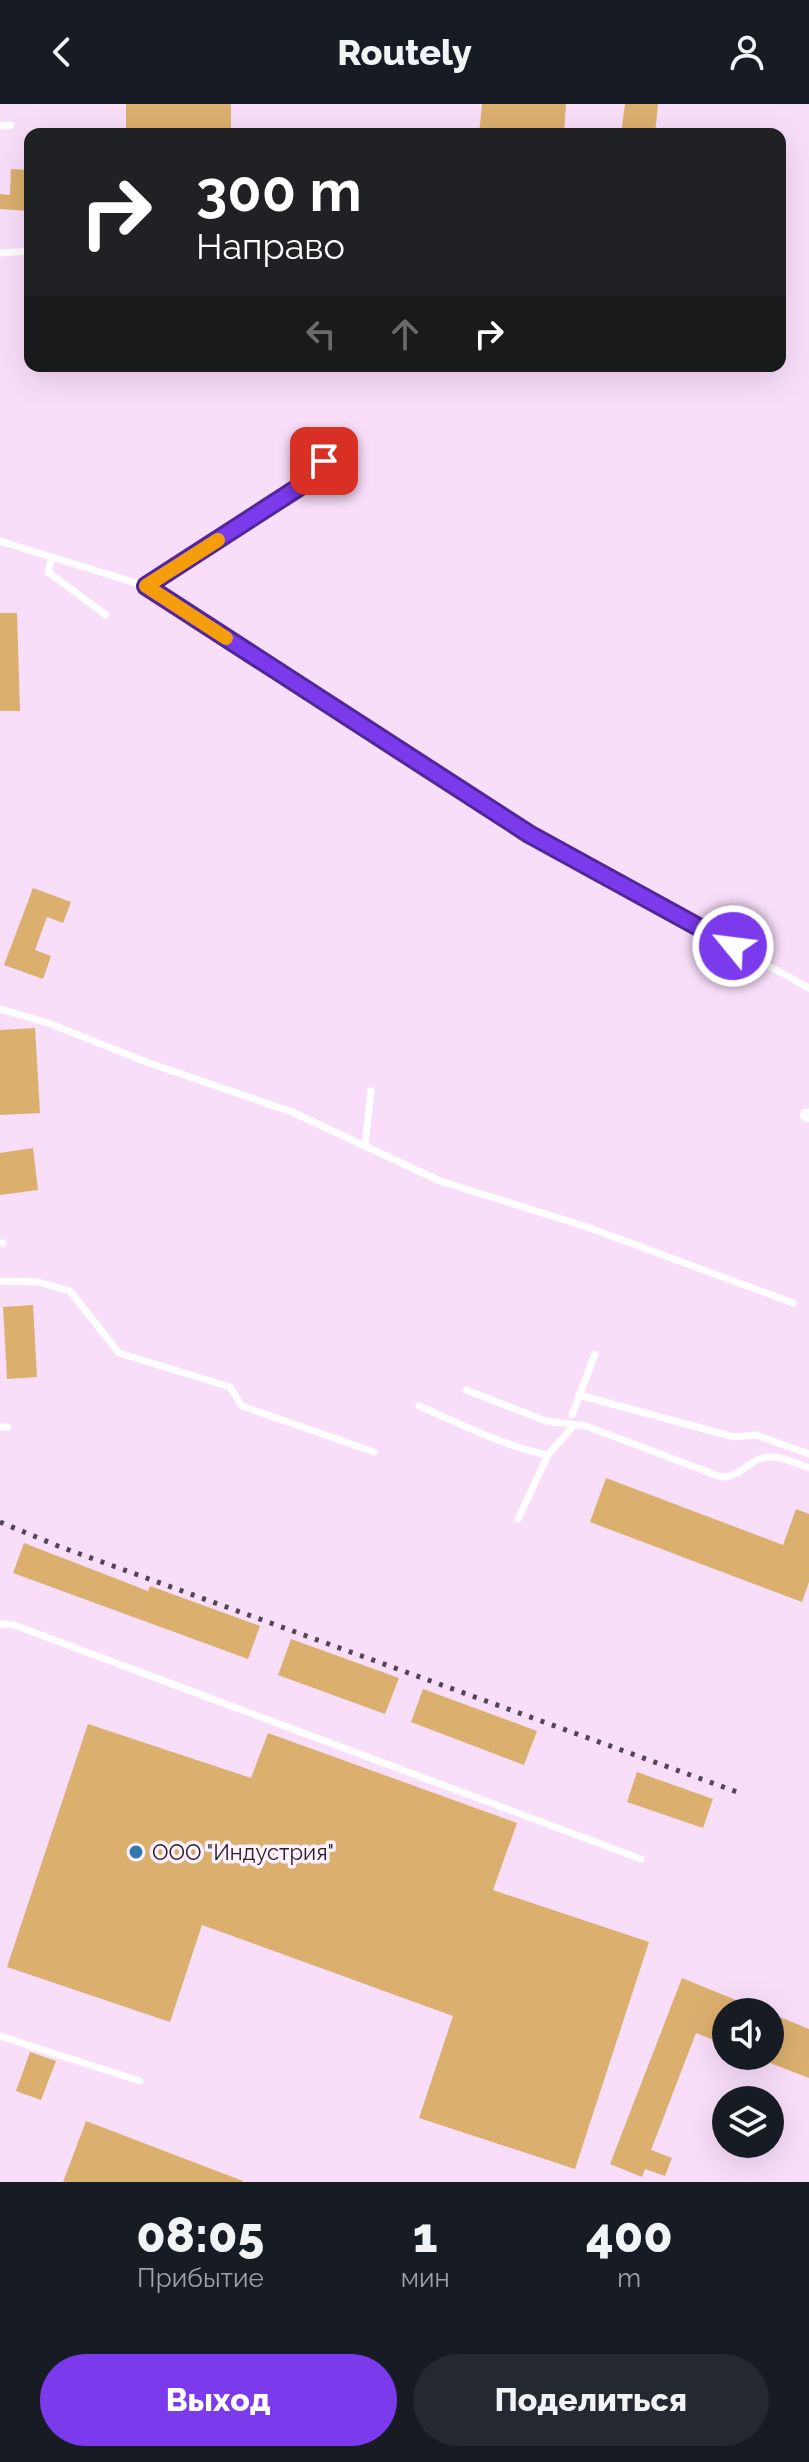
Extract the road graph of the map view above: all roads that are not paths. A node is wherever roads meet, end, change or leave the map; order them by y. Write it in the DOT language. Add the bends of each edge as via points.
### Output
graph roads {
  1 [pos="11,125"];
  2 [pos="0,126"];
  3 [pos="24,251"];
  4 [pos="0,253"];
  5 [pos="339,442"];
  6 [pos="0,541"];
  7 [pos="52,557"];
  8 [pos="146,586"];
  9 [pos="106,615"];
  10 [pos="809,988"];
  11 [pos="0,1009"];
  12 [pos="371,1091"];
  13 [pos="365,1145"];
  14 [pos="0,1281"];
  15 [pos="793,1303"];
  16 [pos="595,1354"];
  17 [pos="466,1390"];
  18 [pos="579,1395"];
  19 [pos="419,1406"];
  20 [pos="572,1415"];
  21 [pos="574,1425"];
  22 [pos="374,1452"];
  23 [pos="809,1454"];
  24 [pos="548,1455"];
  25 [pos="809,1468"];
  26 [pos="518,1519"];
  27 [pos="0,1624"];
  28 [pos="641,1859"];
  29 [pos="0,2036"];
  30 [pos="140,2081"];
  1 -- 2 [label="lane"];
  3 -- 4 [label="lane"];
  5 -- 8 [label="lane" via="310,480"];
  6 -- 7 [label="lane"];
  7 -- 8 [label="lane"];
  7 -- 9 [label="lane" via="48,572"];
  8 -- 10 [label="lane" via="529,834"];
  11 -- 13 [label="lane" via="252,1097"];
  12 -- 13 [label="lane"];
  13 -- 15 [label="lane" via="440,1181 587,1227"];
  14 -- 22 [label="lane" via="38,1282 70,1291 119,1353 230,1387 242,1406"];
  16 -- 18 [label="lane"];
  17 -- 21 [label="lane" via="546,1421"];
  18 -- 20 [label="lane"];
  18 -- 23 [label="lane" via="734,1437 756,1435"];
  19 -- 24 [label="lane"];
  21 -- 24 [label="lane"];
  21 -- 25 [label="lane" via="721,1477 735,1476 767,1457"];
  24 -- 26 [label="lane"];
  27 -- 28 [label="lane" via="141,1671"];
  29 -- 30 [label="lane"];
}
